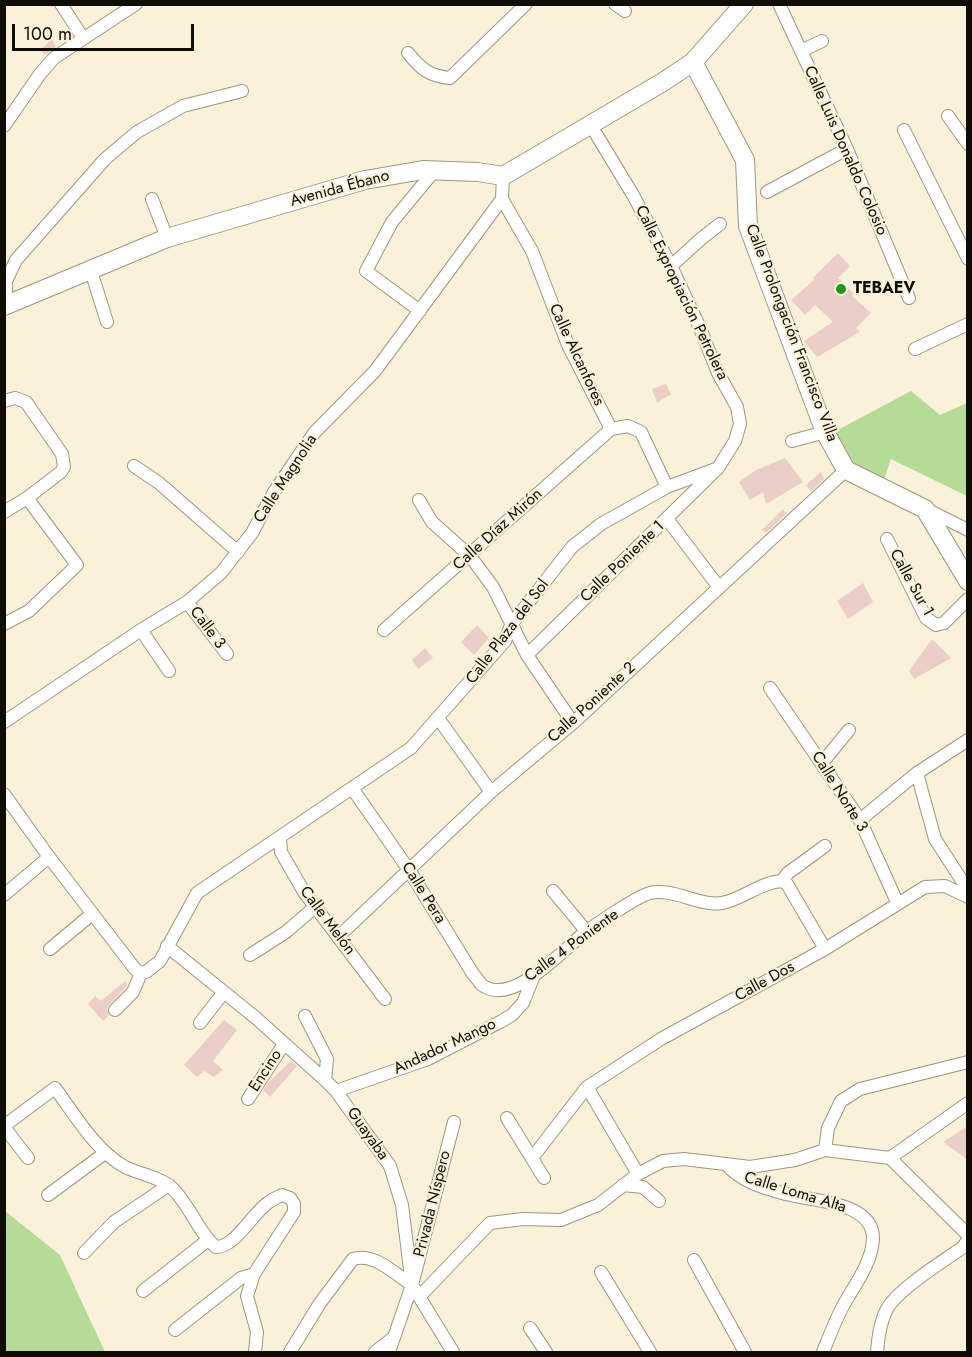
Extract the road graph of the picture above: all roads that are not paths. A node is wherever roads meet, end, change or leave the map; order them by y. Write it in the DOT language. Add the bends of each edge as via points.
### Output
graph roads {
  1 [pos="61,4"];
  2 [pos="136,4"];
  3 [pos="526,4"];
  4 [pos="744,4"];
  5 [pos="779,4"];
  6 [pos="83,38"];
  7 [pos="822,41"];
  8 [pos="801,51"];
  9 [pos="408,53"];
  10 [pos="693,62"];
  11 [pos="242,91"];
  12 [pos="948,116"];
  13 [pos="5,123"];
  14 [pos="590,124"];
  15 [pos="904,130"];
  16 [pos="968,144"];
  17 [pos="847,149"];
  18 [pos="435,170"];
  19 [pos="503,176"];
  20 [pos="767,192"];
  21 [pos="502,199"];
  22 [pos="152,200"];
  23 [pos="720,224"];
  24 [pos="167,238"];
  25 [pos="968,259"];
  26 [pos="671,266"];
  27 [pos="91,271"];
  28 [pos="909,298"];
  29 [pos="5,306"];
  30 [pos="420,311"];
  31 [pos="107,322"];
  32 [pos="965,325"];
  33 [pos="968,338"];
  34 [pos="915,350"];
  35 [pos="10,399"];
  36 [pos="611,429"];
  37 [pos="825,432"];
  38 [pos="792,441"];
  39 [pos="134,466"];
  40 [pos="718,468"];
  41 [pos="846,470"];
  42 [pos="667,487"];
  43 [pos="27,498"];
  44 [pos="419,500"];
  45 [pos="925,509"];
  46 [pos="4,512"];
  47 [pos="667,519"];
  48 [pos="968,530"];
  49 [pos="887,539"];
  50 [pos="238,552"];
  51 [pos="470,556"];
  52 [pos="968,581"];
  53 [pos="718,586"];
  54 [pos="968,599"];
  55 [pos="188,602"];
  56 [pos="4,624"];
  57 [pos="511,625"];
  58 [pos="141,630"];
  59 [pos="384,630"];
  60 [pos="227,654"];
  61 [pos="527,655"];
  62 [pos="169,671"];
  63 [pos="770,688"];
  64 [pos="438,718"];
  65 [pos="4,722"];
  66 [pos="573,723"];
  67 [pos="849,730"];
  68 [pos="968,740"];
  69 [pos="822,763"];
  70 [pos="917,773"];
  71 [pos="352,788"];
  72 [pos="491,792"];
  73 [pos="4,794"];
  74 [pos="860,820"];
  75 [pos="280,838"];
  76 [pos="825,846"];
  77 [pos="49,857"];
  78 [pos="409,870"];
  79 [pos="782,880"];
  80 [pos="968,890"];
  81 [pos="553,891"];
  82 [pos="4,895"];
  83 [pos="968,897"];
  84 [pos="897,902"];
  85 [pos="315,907"];
  86 [pos="92,914"];
  87 [pos="587,932"];
  88 [pos="338,937"];
  89 [pos="167,946"];
  90 [pos="50,949"];
  91 [pos="825,950"];
  92 [pos="249,955"];
  93 [pos="141,973"];
  94 [pos="533,978"];
  95 [pos="497,989"];
  96 [pos="224,992"];
  97 [pos="385,999"];
  98 [pos="115,1010"];
  99 [pos="305,1016"];
  100 [pos="200,1023"];
  101 [pos="284,1044"];
  102 [pos="968,1062"];
  103 [pos="325,1080"];
  104 [pos="587,1087"];
  105 [pos="336,1091"];
  106 [pos="248,1099"];
  107 [pos="968,1103"];
  108 [pos="507,1118"];
  109 [pos="454,1122"];
  110 [pos="4,1127"];
  111 [pos="825,1150"];
  112 [pos="105,1153"];
  113 [pos="28,1158"];
  114 [pos="532,1158"];
  115 [pos="890,1158"];
  116 [pos="726,1164"];
  117 [pos="638,1173"];
  118 [pos="544,1178"];
  119 [pos="169,1185"];
  120 [pos="623,1185"];
  121 [pos="48,1196"];
  122 [pos="659,1201"];
  123 [pos="968,1237"];
  124 [pos="208,1240"];
  125 [pos="84,1253"];
  126 [pos="694,1260"];
  127 [pos="601,1272"];
  128 [pos="254,1274"];
  129 [pos="412,1285"];
  130 [pos="143,1291"];
  131 [pos="420,1297"];
  132 [pos="530,1328"];
  133 [pos="175,1330"];
  134 [pos="393,1338"];
  135 [pos="745,1352"];
  136 [pos="255,1353"];
  137 [pos="290,1353"];
  138 [pos="375,1353"];
  139 [pos="389,1353"];
  140 [pos="453,1353"];
  141 [pos="546,1353"];
  142 [pos="650,1353"];
  143 [pos="823,1353"];
  144 [pos="877,1353"];
  1 -- 6 [label="street"];
  2 -- 6 [label="street"];
  3 -- 9 [label="street" via="450,78 436,77"];
  4 -- 10 [label="street"];
  5 -- 8 [label="street, Calle Luis Donaldo Colosio"];
  6 -- 13 [label="street" via="54,58"];
  7 -- 8 [label="street"];
  8 -- 17 [label="street, Calle Luis Donaldo Colosio"];
  10 -- 14 [label="street"];
  10 -- 37 [label="street, Calle Prolongación Francisco Villa" via="745,160 748,226"];
  11 -- 29 [label="street" via="183,106 137,132 105,159 16,260 6,281"];
  12 -- 16 [label="street"];
  14 -- 19 [label="street"];
  14 -- 26 [label="street, Calle Expropiación Petrolera"];
  15 -- 25 [label="street"];
  17 -- 20 [label="street"];
  17 -- 28 [label="street, Calle Luis Donaldo Colosio"];
  18 -- 19 [label="street, Avenida Ébano"];
  18 -- 24 [label="street, Avenida Ébano" via="364,180"];
  18 -- 30 [label="street" via="392,222 366,271"];
  19 -- 21 [label="street"];
  21 -- 30 [label="street, Calle Magnolia"];
  21 -- 36 [label="street, Calle Alcanfores" via="532,251 568,345"];
  22 -- 24 [label="street"];
  23 -- 26 [label="street"];
  24 -- 27 [label="street, Avenida Ébano"];
  26 -- 40 [label="street, Calle Expropiación Petrolera" via="737,407 740,424 735,441"];
  27 -- 29 [label="street, Avenida Ébano"];
  27 -- 31 [label="street"];
  30 -- 50 [label="street, Calle Magnolia" via="375,371 314,433"];
  32 -- 33 [label="street"];
  32 -- 34 [label="street"];
  35 -- 43 [label="street" via="26,402 62,453 61,472"];
  36 -- 42 [label="street" via="628,426 641,432"];
  36 -- 51 [label="street, Calle Díaz Mirón"];
  37 -- 38 [label="street"];
  37 -- 41 [label="street, Calle Prolongación Francisco Villa"];
  39 -- 50 [label="street"];
  40 -- 42 [label="street, Calle Plaza del Sol"];
  40 -- 47 [label="street, Calle Poniente 1"];
  41 -- 45 [label="street"];
  41 -- 53 [label="street, Calle Poniente 2"];
  42 -- 57 [label="street, Calle Plaza del Sol" via="601,524 572,547"];
  43 -- 46 [label="street"];
  43 -- 56 [label="street" via="77,565 29,611"];
  44 -- 51 [label="street" via="432,522"];
  45 -- 48 [label="street"];
  45 -- 52 [label="street"];
  47 -- 53 [label="street"];
  47 -- 61 [label="street, Calle Poniente 1"];
  49 -- 54 [label="street, Calle Sur 1" via="926,618 936,625 944,623"];
  50 -- 55 [label="street, Calle Magnolia"];
  51 -- 57 [label="street" via="493,587"];
  51 -- 59 [label="street, Calle Díaz Mirón"];
  53 -- 66 [label="street, Calle Poniente 2"];
  55 -- 58 [label="street, Calle Magnolia"];
  55 -- 60 [label="street, Calle 3"];
  57 -- 61 [label="street"];
  57 -- 64 [label="street, Calle Plaza del Sol" via="505,641"];
  58 -- 62 [label="street"];
  58 -- 65 [label="street, Calle Magnolia"];
  61 -- 66 [label="street"];
  63 -- 69 [label="street, Calle Norte 3"];
  64 -- 71 [label="street, Calle Plaza del Sol" via="411,748"];
  64 -- 72 [label="street"];
  66 -- 72 [label="street, Calle Poniente 2"];
  67 -- 69 [label="street"];
  68 -- 70 [label="street"];
  69 -- 74 [label="street, Calle Norte 3"];
  70 -- 74 [label="street"];
  70 -- 80 [label="street" via="935,839"];
  71 -- 75 [label="street, Calle Plaza del Sol"];
  71 -- 78 [label="street, Calle Pera"];
  72 -- 78 [label="street, Calle Poniente 2"];
  73 -- 77 [label="street"];
  74 -- 84 [label="street, Calle Norte 3"];
  75 -- 85 [label="street, Calle Melón" via="288,866"];
  75 -- 89 [label="street, Calle Plaza del Sol" via="197,893"];
  76 -- 79 [label="street, Calle 4 Poniente"];
  77 -- 82 [label="street"];
  77 -- 86 [label="street"];
  78 -- 88 [label="street, Calle Poniente 2"];
  78 -- 95 [label="street, Calle Pera" via="474,974 483,986"];
  79 -- 87 [label="street, Calle 4 Poniente" via="720,903 663,891 648,893"];
  79 -- 91 [label="street" via="788,884"];
  81 -- 87 [label="street"];
  83 -- 84 [label="street, Calle Dos" via="945,886 925,886"];
  84 -- 91 [label="street, Calle Dos"];
  85 -- 88 [label="street, Calle Melón"];
  85 -- 92 [label="street" via="286,932"];
  86 -- 90 [label="street"];
  86 -- 93 [label="street"];
  87 -- 94 [label="street, Calle 4 Poniente"];
  88 -- 97 [label="street, Calle Melón"];
  89 -- 93 [label="street, Calle Plaza del Sol" via="160,961"];
  89 -- 96 [label="street, Guayaba"];
  91 -- 104 [label="street, Calle Dos" via="661,1039"];
  93 -- 98 [label="street" via="133,992"];
  94 -- 95 [label="street, Calle 4 Poniente"];
  94 -- 105 [label="street, Andador Mango" via="523,1003 500,1023 428,1059"];
  96 -- 100 [label="street"];
  96 -- 101 [label="street, Guayaba"];
  99 -- 103 [label="street" via="327,1059"];
  101 -- 103 [label="street, Guayaba"];
  101 -- 106 [label="street, Encino"];
  102 -- 111 [label="street" via="860,1089 841,1101 828,1128"];
  103 -- 105 [label="street, Guayaba"];
  104 -- 114 [label="street, Calle Dos"];
  104 -- 117 [label="street"];
  105 -- 129 [label="street, Guayaba" via="390,1166 402,1205"];
  107 -- 115 [label="street"];
  108 -- 114 [label="street"];
  109 -- 129 [label="street, Privada Níspero"];
  110 -- 112 [label="street" via="55,1088"];
  110 -- 113 [label="street"];
  111 -- 115 [label="street"];
  111 -- 116 [label="street" via="795,1160 750,1167"];
  112 -- 119 [label="street" via="125,1167"];
  112 -- 121 [label="street"];
  114 -- 118 [label="street"];
  115 -- 123 [label="street"];
  116 -- 117 [label="street" via="663,1161"];
  116 -- 143 [label="street, Calle Loma Alta" via="744,1180 788,1195 843,1205 868,1224 873,1238 865,1268"];
  117 -- 120 [label="street"];
  119 -- 124 [label="street" via="185,1201"];
  119 -- 125 [label="street" via="114,1222"];
  120 -- 122 [label="street" via="643,1187"];
  120 -- 131 [label="street" via="598,1205 561,1220 490,1223"];
  123 -- 144 [label="street" via="962,1248 910,1285 886,1309"];
  124 -- 128 [label="street" via="221,1247 268,1202 282,1195 290,1198 294,1212"];
  124 -- 130 [label="street"];
  126 -- 135 [label="street"];
  127 -- 142 [label="street"];
  128 -- 133 [label="street" via="241,1278"];
  128 -- 136 [label="street" via="247,1296 257,1332"];
  129 -- 131 [label="street"];
  129 -- 134 [label="street, Privada Níspero"];
  129 -- 137 [label="street" via="370,1257 353,1259"];
  131 -- 140 [label="street"];
  132 -- 141 [label="street"];
  134 -- 138 [label="street"];
  134 -- 139 [label="street, Privada Níspero"];
}
